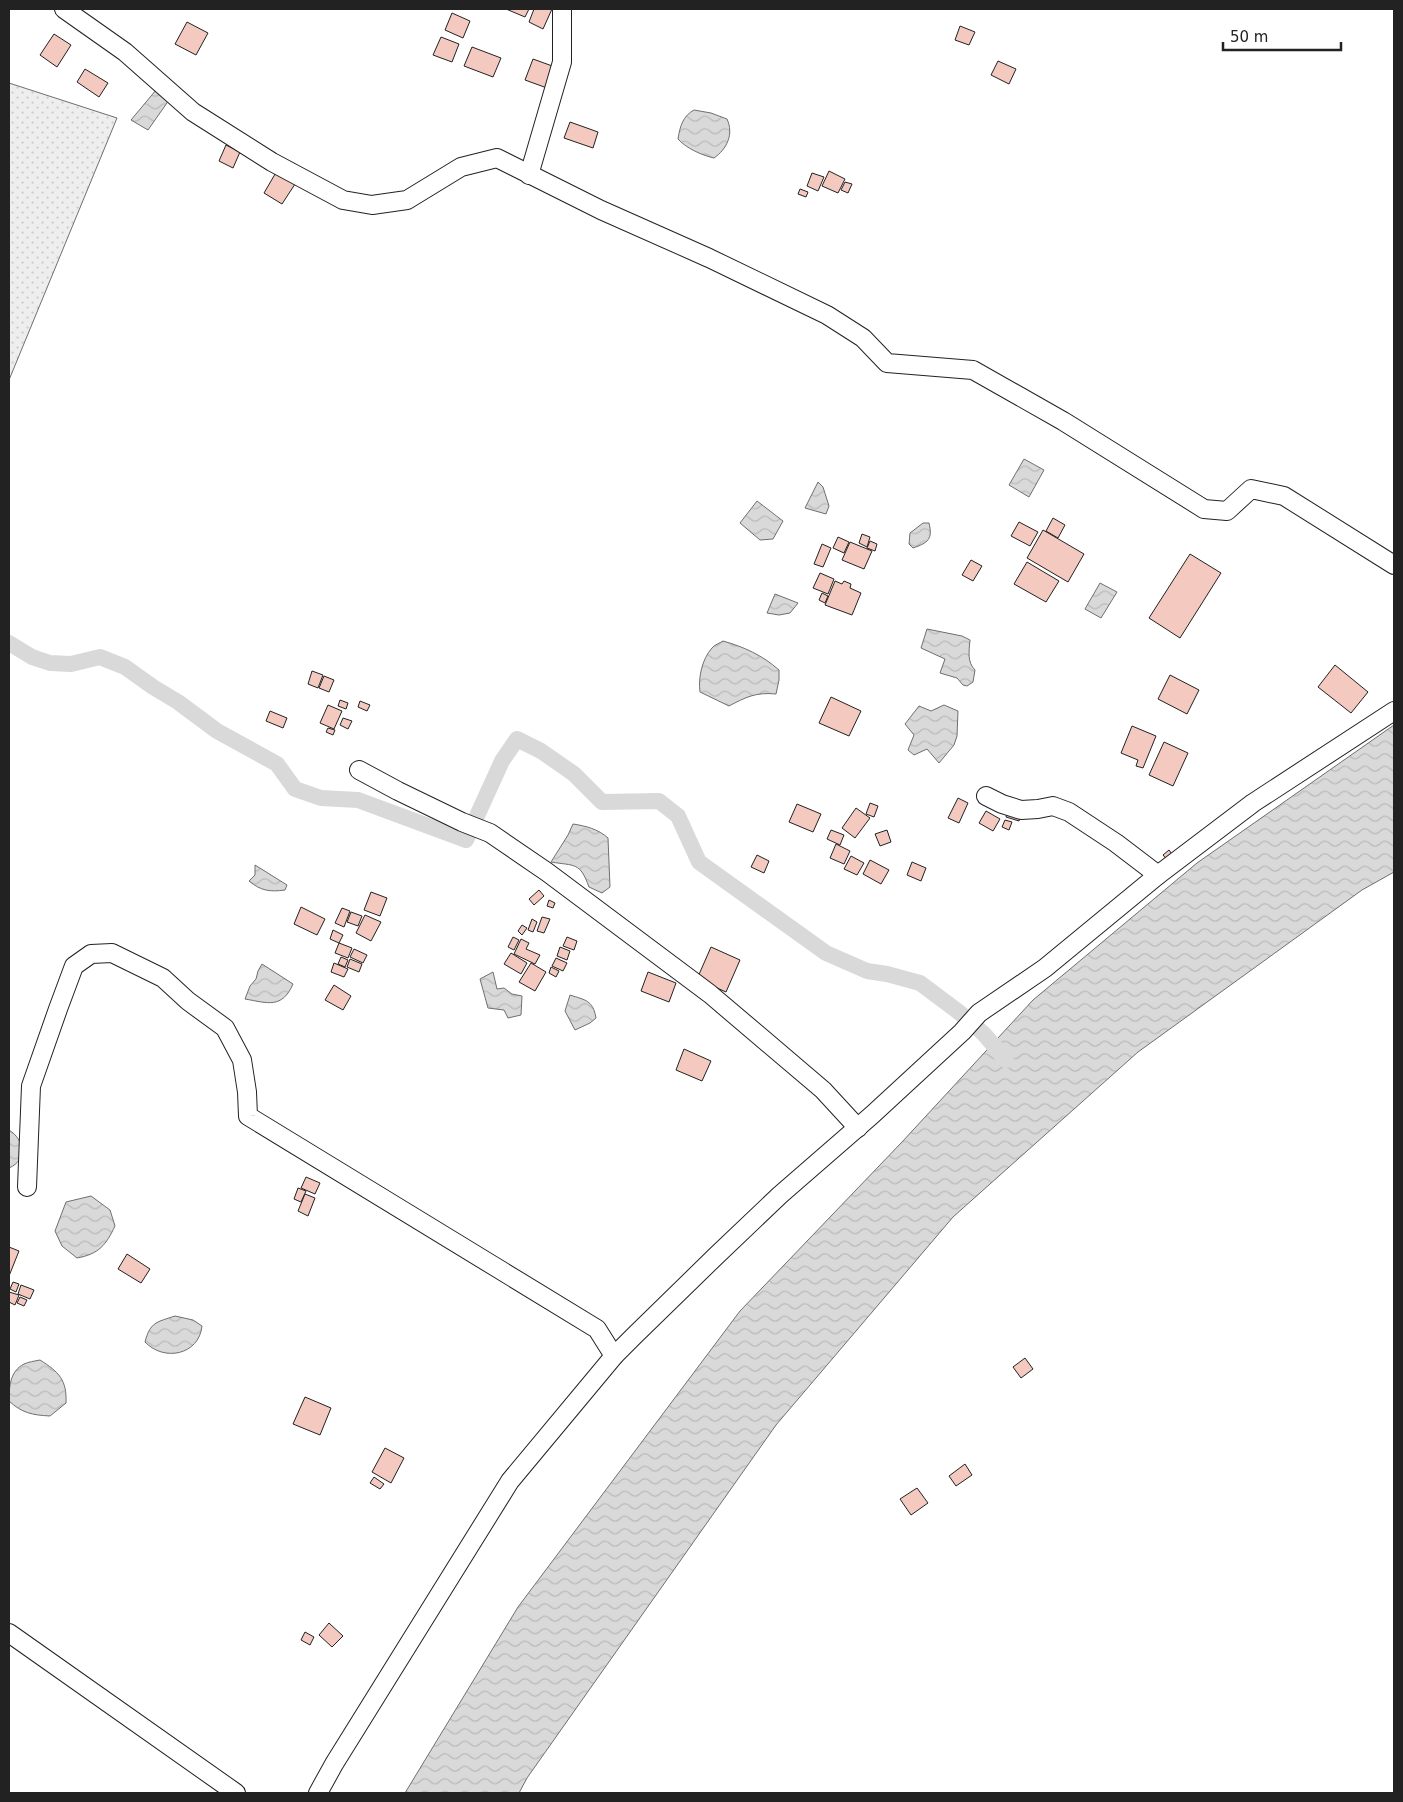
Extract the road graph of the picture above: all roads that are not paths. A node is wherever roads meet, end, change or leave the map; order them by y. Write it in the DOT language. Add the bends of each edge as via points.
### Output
graph roads {
  1 [pos="64,9"];
  2 [pos="562,9"];
  3 [pos="529,175"];
  4 [pos="1394,566"];
  5 [pos="1394,711"];
  6 [pos="359,770"];
  7 [pos="986,796"];
  8 [pos="1158,874"];
  9 [pos="858,1128"];
  10 [pos="27,1187"];
  11 [pos="614,1356"];
  12 [pos="9,1633"];
  13 [pos="236,1793"];
  14 [pos="318,1793"];
  1 -- 3 [label="street" via="125,52 193,112 272,162 343,200 372,204 408,200 461,167 497,158"];
  2 -- 3 [label="street" via="562,62"];
  3 -- 4 [label="street" via="827,315 863,338 887,363 973,370 1063,421 1204,509 1227,511 1251,489 1284,496"];
  5 -- 8 [label="street" via="1253,803"];
  6 -- 9 [label="street" via="490,833 547,872 710,994 823,1090"];
  7 -- 8 [label="street" via="1021,810 1053,806 1069,812"];
  8 -- 9 [label="street" via="1045,968 979,1013"];
  9 -- 11 [label="street" via="780,1195"];
  10 -- 11 [label="street" via="31,1086 58,1009 74,966 91,954 112,953 163,978 225,1028 242,1060 248,1116 596,1329"];
  11 -- 14 [label="street" via="510,1481"];
  12 -- 13 [label="street"];
}
